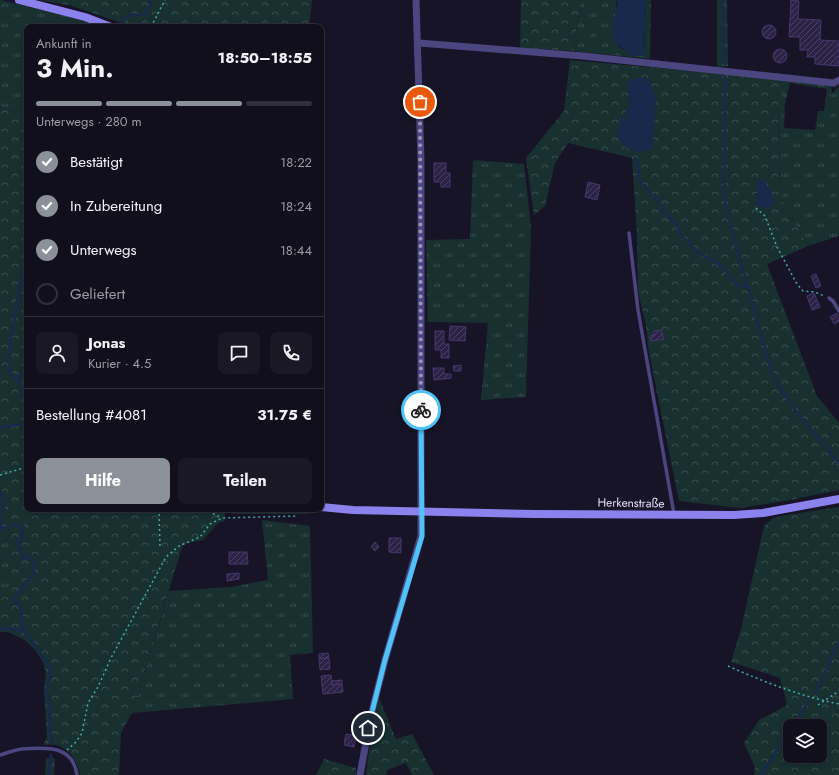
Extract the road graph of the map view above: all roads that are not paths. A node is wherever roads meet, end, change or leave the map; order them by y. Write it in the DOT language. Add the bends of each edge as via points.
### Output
graph roads {
  1 [pos="20,0"];
  2 [pos="416,0"];
  3 [pos="104,24"];
  4 [pos="419,44"];
  5 [pos="839,80"];
  6 [pos="629,233"];
  7 [pos="829,298"];
  8 [pos="839,311"];
  9 [pos="839,499"];
  10 [pos="324,507"];
  11 [pos="422,511"];
  12 [pos="674,515"];
  13 [pos="0,755"];
  14 [pos="78,775"];
  15 [pos="360,775"];
  1 -- 3 [label="main road" via="85,16"];
  2 -- 4 [label="street"];
  4 -- 5 [label="street" via="583,56 834,83"];
  4 -- 11 [label="street"];
  6 -- 12 [label="lane" via="638,310"];
  7 -- 8 [label="lane"];
  9 -- 12 [label="main road, Herkenstraße" via="763,513"];
  10 -- 11 [label="main road, Herkenstraße"];
  11 -- 12 [label="main road, Herkenstraße"];
  11 -- 15 [label="street" via="422,536 383,667"];
  13 -- 14 [label="lane" via="21,749 56,749 70,757"];
}
